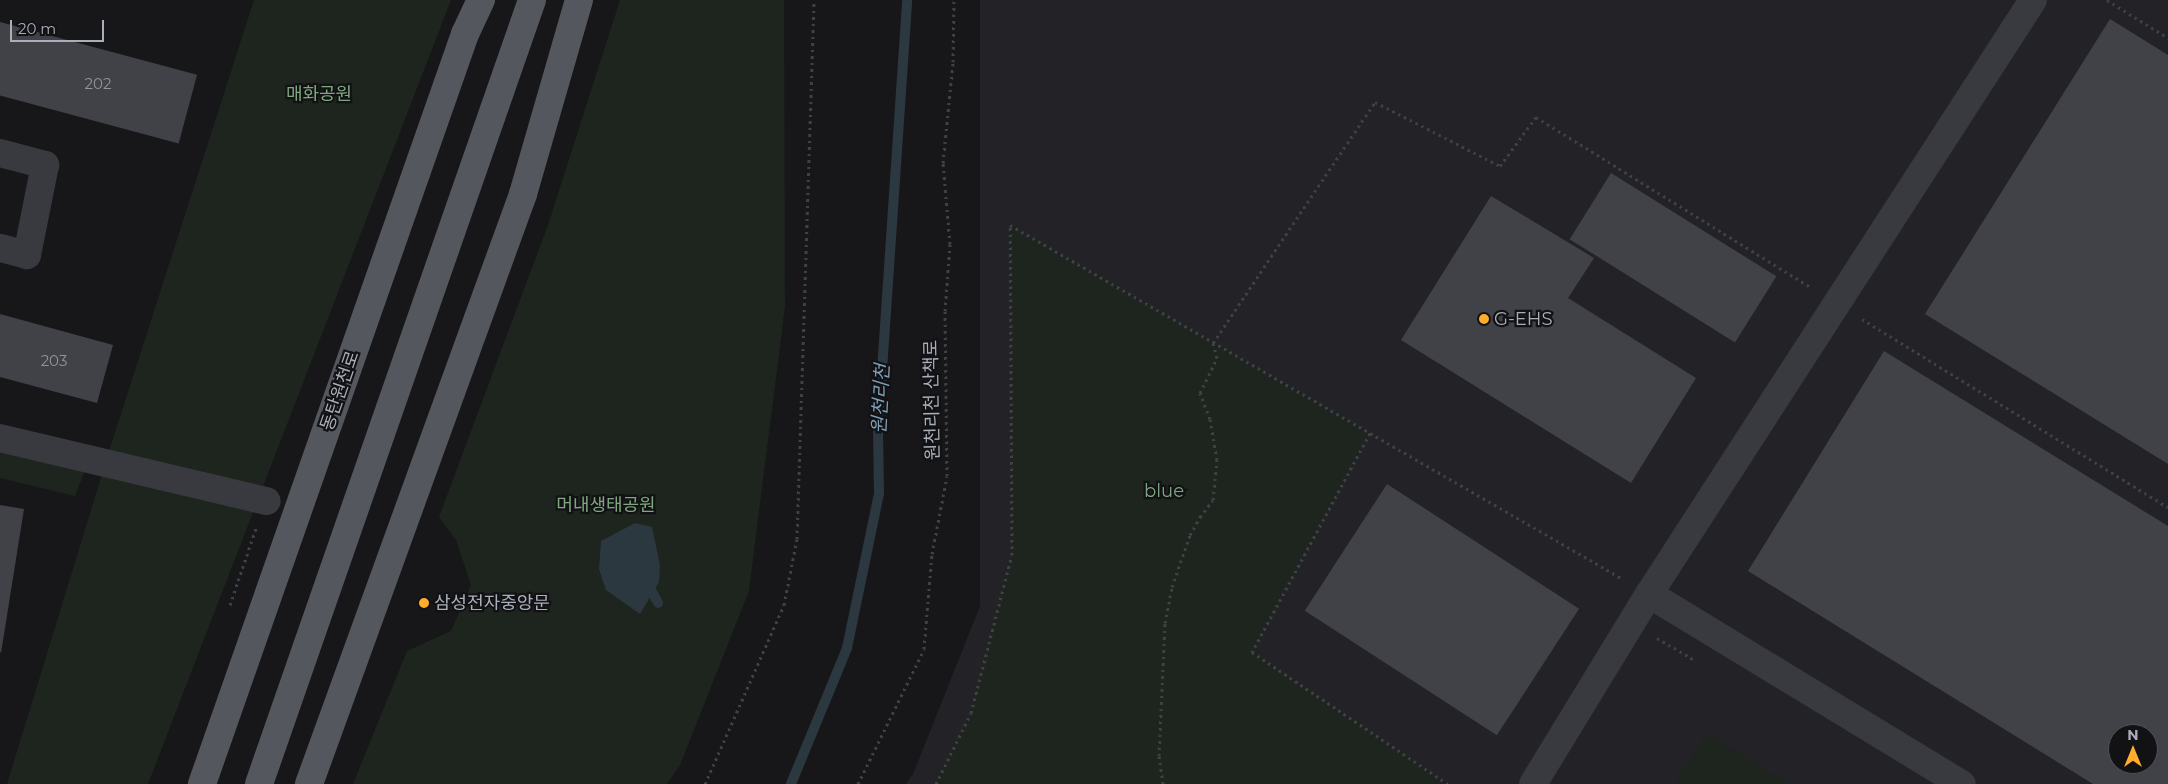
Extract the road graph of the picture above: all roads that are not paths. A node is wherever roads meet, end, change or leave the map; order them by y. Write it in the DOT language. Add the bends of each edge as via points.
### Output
graph roads {
  1 [pos="481,0"];
  2 [pos="532,0"];
  3 [pos="579,0"];
  4 [pos="2033,0"];
  5 [pos="0,153"];
  6 [pos="0,248"];
  7 [pos="0,438"];
  8 [pos="267,501"];
  9 [pos="1650,594"];
  10 [pos="202,784"];
  11 [pos="260,784"];
  12 [pos="310,784"];
  13 [pos="1533,784"];
  14 [pos="1962,784"];
  1 -- 10 [label="main road, 동탄원천로" via="465,34"];
  2 -- 11 [label="main road"];
  3 -- 12 [label="main road" via="523,194"];
  4 -- 9 [label="street"];
  5 -- 6 [label="street" via="45,165 27,255"];
  7 -- 8 [label="street"];
  9 -- 13 [label="street"];
  9 -- 14 [label="street"];
}
